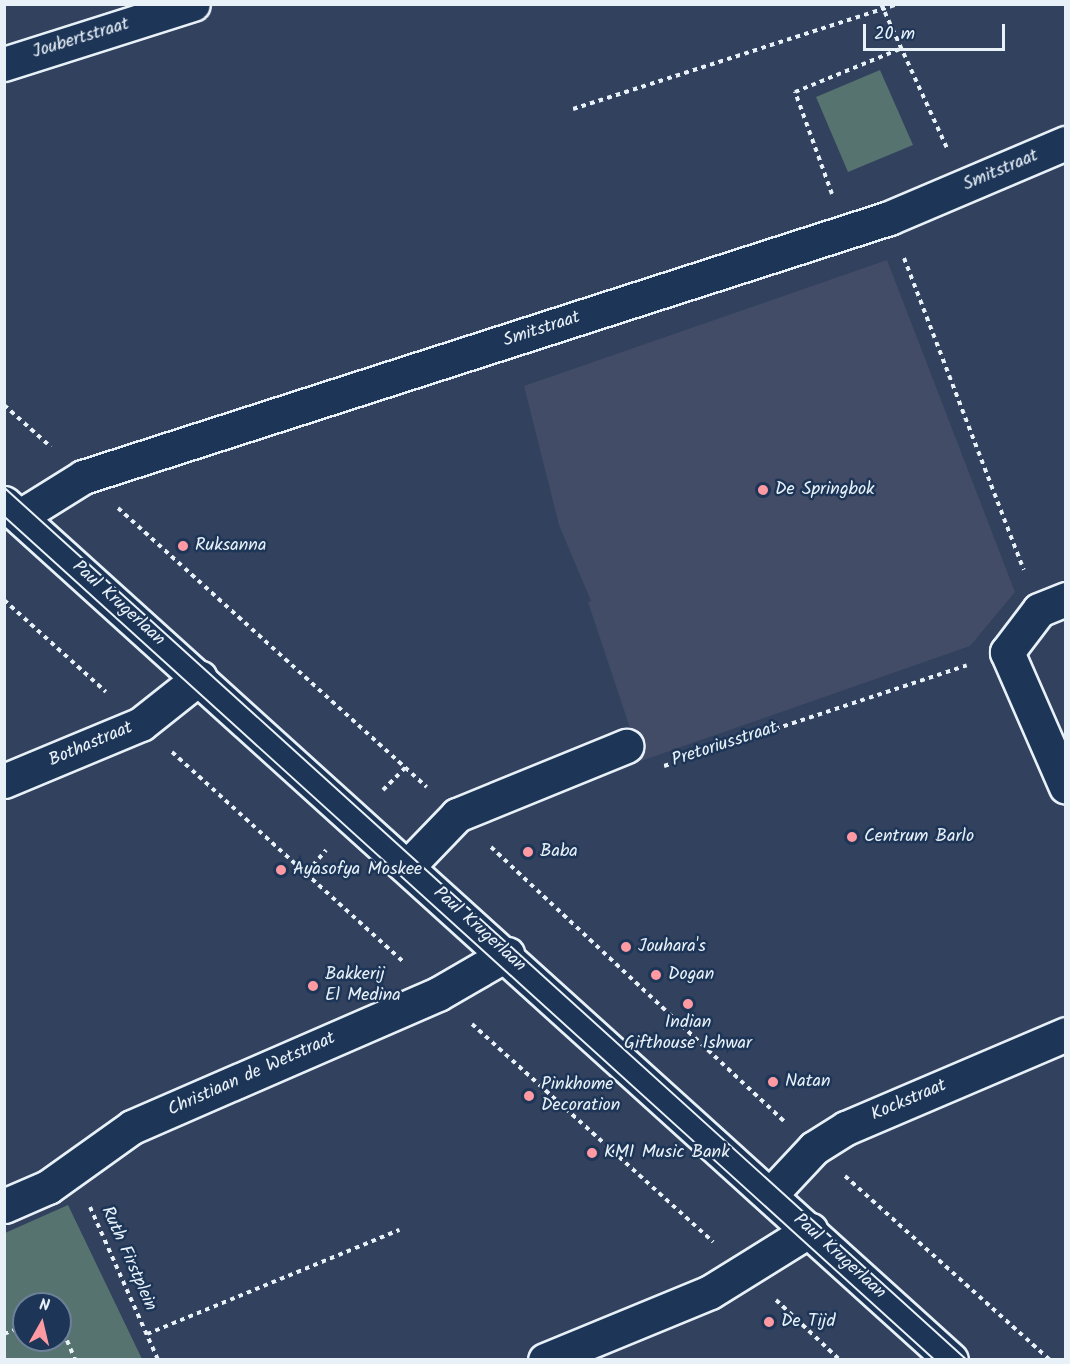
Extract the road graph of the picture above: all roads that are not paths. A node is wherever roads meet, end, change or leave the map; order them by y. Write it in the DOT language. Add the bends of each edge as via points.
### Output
graph roads {
  1 [pos="193,4"];
  2 [pos="4,64"];
  3 [pos="1065,143"];
  4 [pos="13,511"];
  5 [pos="1052,605"];
  6 [pos="200,677"];
  7 [pos="626,746"];
  8 [pos="4,781"];
  9 [pos="1065,787"];
  10 [pos="408,866"];
  11 [pos="507,954"];
  12 [pos="1065,1034"];
  13 [pos="771,1194"];
  14 [pos="4,1206"];
  15 [pos="810,1230"];
  16 [pos="545,1359"];
  17 [pos="951,1359"];
  1 -- 2 [label="street, Joubertstraat"];
  3 -- 4 [label="street, Smitstraat" via="889,218 83,477 30,510"];
  4 -- 6 [label="street, Paul Krugerlaan"];
  5 -- 9 [label="street" via="1007,652"];
  6 -- 8 [label="street, Bothastraat" via="141,724"];
  6 -- 10 [label="street, Paul Krugerlaan"];
  7 -- 10 [label="street" via="457,815"];
  10 -- 11 [label="street, Paul Krugerlaan"];
  11 -- 13 [label="street, Paul Krugerlaan"];
  11 -- 14 [label="street, Christiaan de Wetstraat" via="438,994 132,1127 48,1187"];
  12 -- 13 [label="street, Kockstraat" via="846,1128 814,1148"];
  13 -- 15 [label="street, Paul Krugerlaan"];
  15 -- 16 [label="street" via="710,1292"];
  15 -- 17 [label="street, Paul Krugerlaan"];
}
